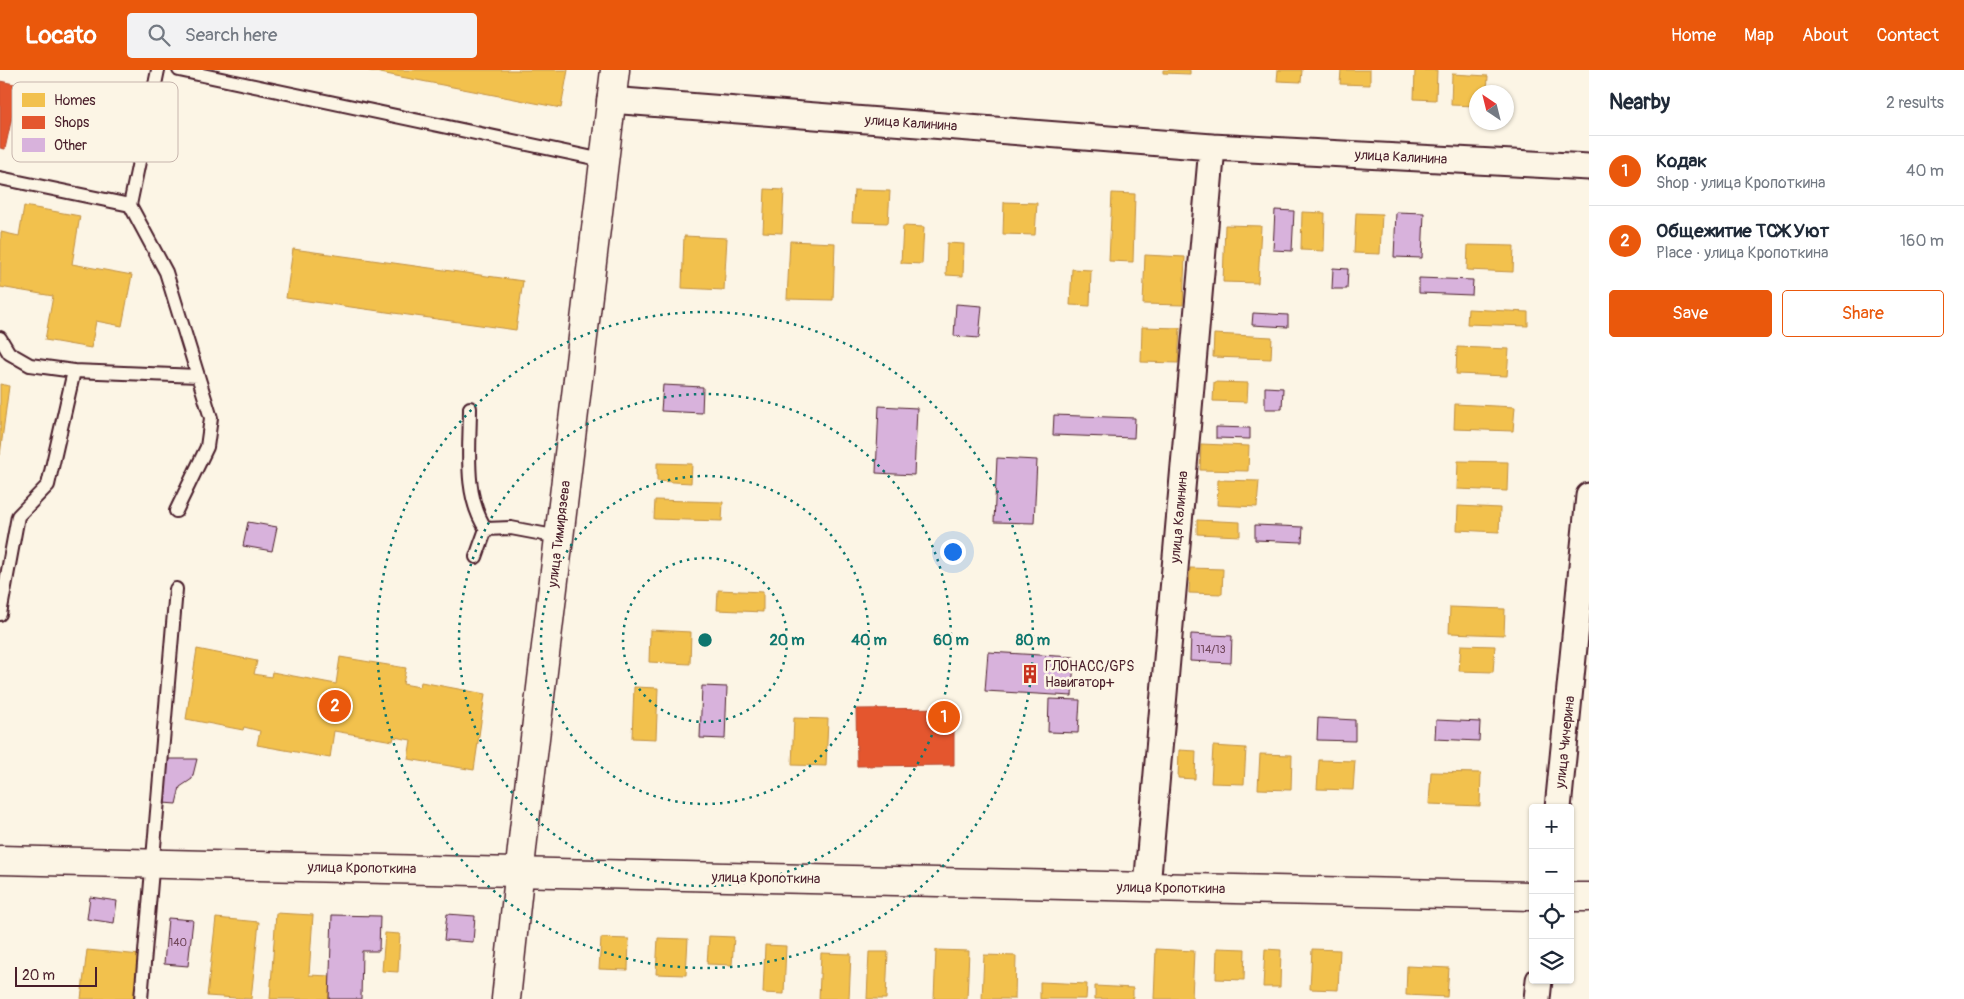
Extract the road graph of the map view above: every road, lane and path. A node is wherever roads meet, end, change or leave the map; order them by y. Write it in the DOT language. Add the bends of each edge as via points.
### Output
graph roads {
  1 [pos="180,70"];
  2 [pos="615,70"];
  3 [pos="610,100"];
  4 [pos="1212,146"];
  5 [pos="603,160"];
  6 [pos="139,162"];
  7 [pos="1589,167"];
  8 [pos="0,178"];
  9 [pos="130,205"];
  10 [pos="0,338"];
  11 [pos="74,371"];
  12 [pos="198,376"];
  13 [pos="470,408"];
  14 [pos="1589,496"];
  15 [pos="176,512"];
  16 [pos="486,529"];
  17 [pos="559,537"];
  18 [pos="476,557"];
  19 [pos="176,589"];
  20 [pos="0,614"];
  21 [pos="1558,804"];
  22 [pos="0,860"];
  23 [pos="153,863"];
  24 [pos="519,872"];
  25 [pos="1147,887"];
  26 [pos="1529,896"];
  27 [pos="1574,897"];
  28 [pos="1589,898"];
  29 [pos="1539,984"];
  30 [pos="141,999"];
  31 [pos="506,999"];
  32 [pos="1537,999"];
  1 -- 5 [label="lane"];
  2 -- 3 [label="main road, улица Тимирязева"];
  3 -- 4 [label="street, улица Калинина"];
  3 -- 5 [label="main road, улица Тимирязева"];
  4 -- 7 [label="street, улица Калинина"];
  4 -- 25 [label="street, улица Калинина"];
  5 -- 17 [label="main road, улица Тимирязева"];
  6 -- 9 [label="lane"];
  8 -- 9 [label="lane"];
  9 -- 12 [label="lane" via="166,272"];
  10 -- 11 [label="lane" via="9,353 30,365"];
  11 -- 12 [label="lane"];
  11 -- 20 [label="lane" via="48,485 18,516"];
  12 -- 15 [label="lane" via="211,418 207,446"];
  13 -- 16 [label="lane" via="471,493 478,518"];
  14 -- 21 [label="street, улица Чичерина"];
  16 -- 17 [label="lane" via="511,528"];
  16 -- 18 [label="lane"];
  17 -- 24 [label="main road, улица Тимирязева"];
  19 -- 23 [label="lane"];
  22 -- 23 [label="main road, улица Кропоткина"];
  23 -- 24 [label="main road, улица Кропоткина"];
  23 -- 30 [label="lane"];
  24 -- 25 [label="main road, улица Кропоткина"];
  24 -- 31 [label="main road, улица Тимирязева"];
  25 -- 26 [label="main road, улица Кропоткина"];
  27 -- 28 [label="main road"];
  29 -- 32 [label="street"];
}
